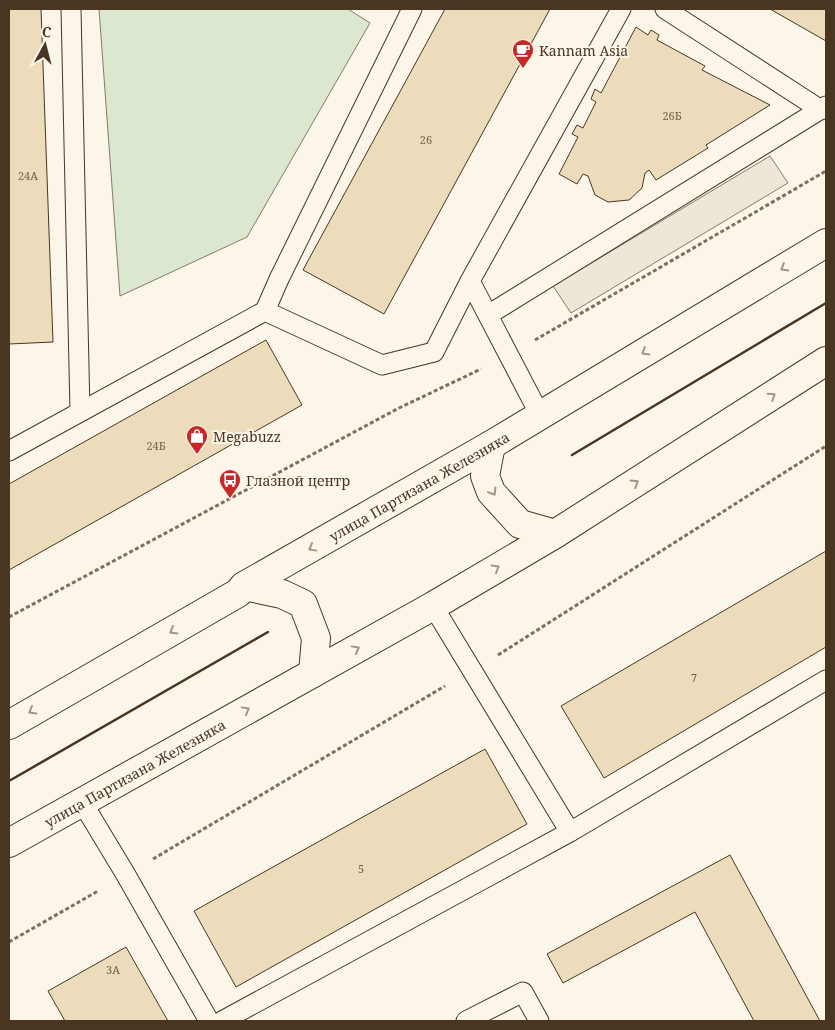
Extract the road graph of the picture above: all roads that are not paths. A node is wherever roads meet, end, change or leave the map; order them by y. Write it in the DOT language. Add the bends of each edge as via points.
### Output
graph roads {
  1 [pos="71,9"];
  2 [pos="412,9"];
  3 [pos="621,9"];
  4 [pos="665,9"];
  5 [pos="824,108"];
  6 [pos="826,243"];
  7 [pos="470,281"];
  8 [pos="265,311"];
  9 [pos="488,315"];
  10 [pos="826,361"];
  11 [pos="80,412"];
  12 [pos="540,415"];
  13 [pos="491,446"];
  14 [pos="9,452"];
  15 [pos="555,534"];
  16 [pos="244,586"];
  17 [pos="433,606"];
  18 [pos="313,673"];
  19 [pos="826,680"];
  20 [pos="9,725"];
  21 [pos="82,802"];
  22 [pos="570,832"];
  23 [pos="9,843"];
  24 [pos="209,1021"];
  25 [pos="222,1021"];
  26 [pos="466,1021"];
  27 [pos="539,1021"];
  1 -- 11 [label="lane"];
  2 -- 8 [label="lane"];
  3 -- 7 [label="lane"];
  4 -- 5 [label="lane"];
  5 -- 9 [label="lane"];
  6 -- 12 [label="main road, улица Партизана Железняка, one-way"];
  7 -- 8 [label="lane" via="434,352 382,365"];
  7 -- 9 [label="lane"];
  8 -- 11 [label="lane"];
  9 -- 12 [label="lane"];
  15 -- 10 [label="main road, улица Партизана Железняка, one-way"];
  11 -- 14 [label="lane"];
  12 -- 13 [label="main road, улица Партизана Железняка"];
  13 -- 15 [label="main road, one-way" via="485,476 491,492 520,524"];
  13 -- 16 [label="main road, улица Партизана Железняка, one-way"];
  17 -- 15 [label="main road, улица Партизана Железняка, one-way"];
  16 -- 18 [label="main road" via="282,594 303,604 316,638"];
  16 -- 20 [label="main road, улица Партизана Железняка, one-way" via="238,593"];
  18 -- 17 [label="main road, улица Партизана Железняка, one-way"];
  17 -- 22 [label="lane"];
  21 -- 18 [label="main road, улица Партизана Железняка, one-way"];
  19 -- 22 [label="lane"];
  21 -- 23 [label="main road, улица Партизана Железняка"];
  21 -- 24 [label="lane"];
  22 -- 25 [label="lane"];
  26 -- 27 [label="lane" via="523,992"];
}
